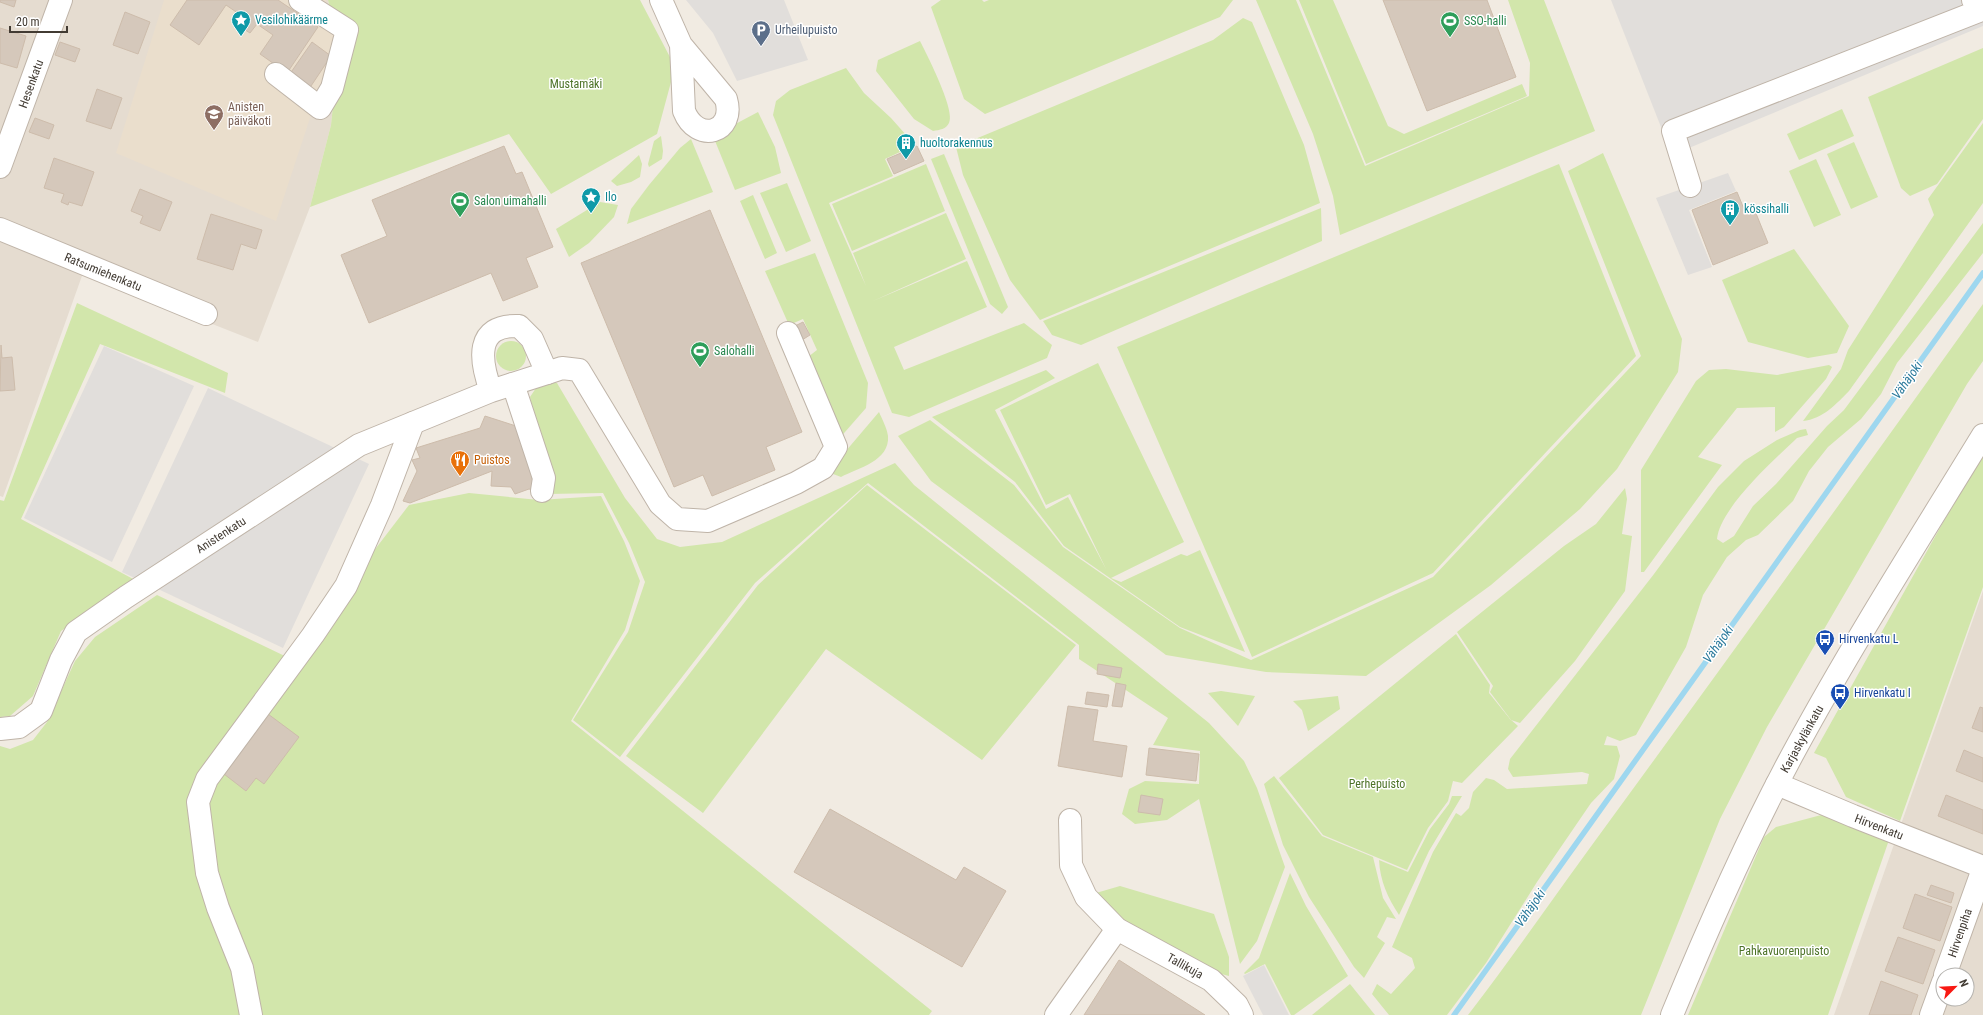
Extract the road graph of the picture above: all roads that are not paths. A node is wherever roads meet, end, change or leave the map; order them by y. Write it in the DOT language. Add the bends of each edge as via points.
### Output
graph roads {
  1 [pos="61,0"];
  2 [pos="300,0"];
  3 [pos="661,0"];
  4 [pos="1972,0"];
  5 [pos="681,46"];
  6 [pos="276,74"];
  7 [pos="0,167"];
  8 [pos="1690,186"];
  9 [pos="0,229"];
  10 [pos="206,314"];
  11 [pos="788,333"];
  12 [pos="547,373"];
  13 [pos="513,384"];
  14 [pos="491,391"];
  15 [pos="413,423"];
  16 [pos="1983,435"];
  17 [pos="542,491"];
  18 [pos="0,729"];
  19 [pos="1777,784"];
  20 [pos="1070,820"];
  21 [pos="1983,868"];
  22 [pos="1117,929"];
  23 [pos="1948,967"];
  24 [pos="1935,1004"];
  25 [pos="252,1015"];
  26 [pos="1056,1015"];
  27 [pos="1242,1015"];
  28 [pos="1672,1015"];
  29 [pos="1931,1015"];
  1 -- 7 [label="street, Hesenkatu"];
  2 -- 6 [label="street" via="347,30 332,88 320,108"];
  3 -- 5 [label="street"];
  4 -- 8 [label="street" via="1979,11 1673,131"];
  9 -- 10 [label="street, Ratsumiehenkatu"];
  11 -- 12 [label="street, Anistenkatu" via="836,447 823,468 796,483 708,521 676,519 660,504 579,370 562,368"];
  12 -- 13 [label="street, Anistenkatu"];
  12 -- 14 [label="street" via="532,339 519,326 506,326 491,333 482,348 483,370"];
  13 -- 14 [label="street, Anistenkatu"];
  13 -- 17 [label="street" via="544,478"];
  14 -- 15 [label="street, Anistenkatu"];
  15 -- 18 [label="street, Anistenkatu" via="359,445 76,632 61,660 41,711 19,728"];
  15 -- 25 [label="street" via="382,505 346,586 207,779 198,802 207,872 242,968"];
  16 -- 19 [label="street, Karjaskylänkatu" via="1867,624"];
  19 -- 21 [label="street, Hirvenkatu"];
  19 -- 28 [label="street, Karjaskylänkatu" via="1700,946"];
  20 -- 22 [label="street, Tallikuja" via="1071,866 1086,897"];
  21 -- 23 [label="street, Hirvenpiha"];
  22 -- 26 [label="street"];
  22 -- 27 [label="street, Tallikuja" via="1211,980 1237,1005"];
  24 -- 29 [label="street"];
}
